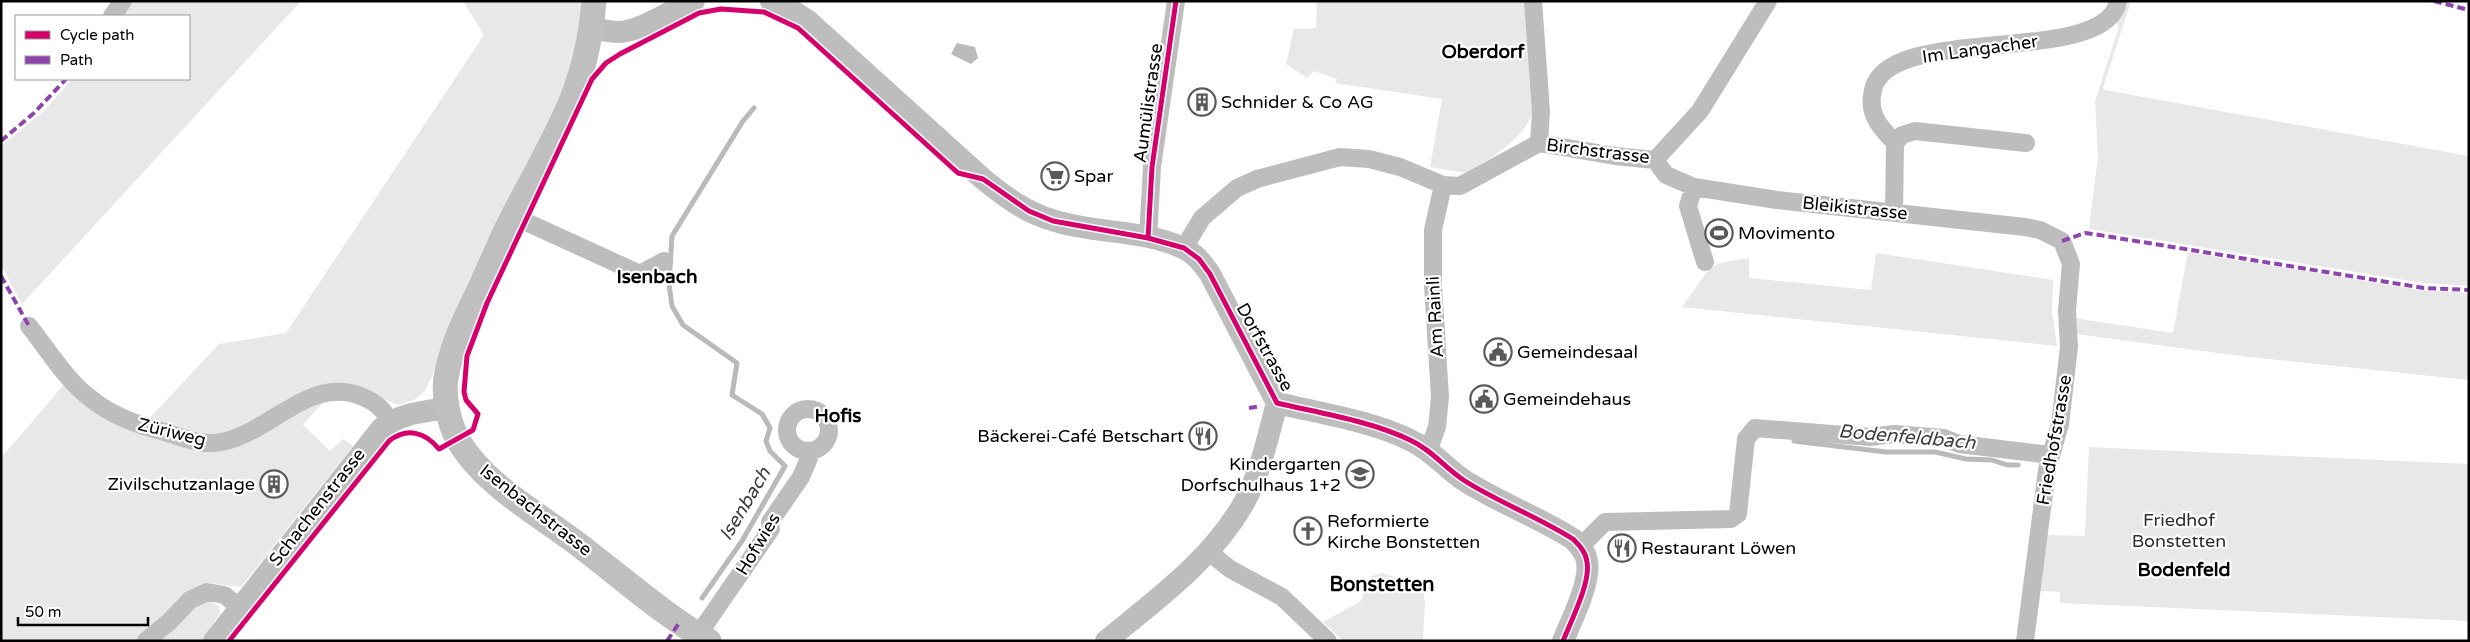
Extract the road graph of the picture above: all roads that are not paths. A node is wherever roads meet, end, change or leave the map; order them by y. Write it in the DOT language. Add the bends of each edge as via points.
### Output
graph roads {
  1 [pos="123,1"];
  2 [pos="594,1"];
  3 [pos="694,1"];
  4 [pos="771,1"];
  5 [pos="1176,1"];
  6 [pos="1533,1"];
  7 [pos="2118,1"];
  8 [pos="1771,3"];
  9 [pos="113,15"];
  10 [pos="592,28"];
  11 [pos="1539,143"];
  12 [pos="1896,143"];
  13 [pos="2026,143"];
  14 [pos="1655,160"];
  15 [pos="1443,184"];
  16 [pos="1694,187"];
  17 [pos="1894,212"];
  18 [pos="513,216"];
  19 [pos="1148,238"];
  20 [pos="2062,241"];
  21 [pos="1184,248"];
  22 [pos="664,261"];
  23 [pos="1705,262"];
  24 [pos="29,326"];
  25 [pos="1277,403"];
  26 [pos="447,408"];
  27 [pos="390,422"];
  28 [pos="1429,449"];
  29 [pos="812,451"];
  30 [pos="2051,455"];
  31 [pos="1581,546"];
  32 [pos="1209,552"];
  33 [pos="240,607"];
  34 [pos="704,638"];
  35 [pos="146,641"];
  36 [pos="214,641"];
  37 [pos="1106,641"];
  38 [pos="1328,641"];
  39 [pos="1563,641"];
  40 [pos="2025,641"];
  1 -- 9 [label="street"];
  2 -- 10 [label="main road, Isenbachstrasse"];
  3 -- 10 [label="street" via="632,29 620,32"];
  4 -- 19 [label="street, Dorfstrasse" via="807,20 983,180 1007,198 1053,221"];
  5 -- 19 [label="street, Aumülistrasse" via="1152,167"];
  6 -- 11 [label="street" via="1541,111"];
  7 -- 12 [label="street, Im Langacher" via="2107,21 2059,38 1959,48 1914,58 1885,70 1874,86 1871,107 1879,126"];
  8 -- 14 [label="street, Birchstrasse" via="1700,111"];
  10 -- 18 [label="main road, Isenbachstrasse" via="567,111"];
  11 -- 14 [label="street, Birchstrasse"];
  11 -- 15 [label="street, Birchstrasse" via="1460,186"];
  12 -- 13 [label="street" via="1902,135 1915,131"];
  12 -- 17 [label="street"];
  14 -- 16 [label="street, Bleikistrasse" via="1666,176"];
  15 -- 21 [label="street, Birchstrasse" via="1369,158 1340,157 1257,179 1237,188 1202,218"];
  15 -- 28 [label="street, Am Rainli" via="1432,230 1440,397 1437,426"];
  16 -- 17 [label="street, Bleikistrasse" via="1777,200"];
  16 -- 23 [label="street" via="1688,206"];
  17 -- 20 [label="street, Bleikistrasse" via="2035,229"];
  18 -- 22 [label="street" via="640,274"];
  18 -- 26 [label="main road, Isenbachstrasse" via="454,348 446,380"];
  19 -- 21 [label="street, Dorfstrasse"];
  20 -- 30 [label="street, Friedhofstrasse" via="2071,264 2067,310 2069,347 2060,424"];
  21 -- 25 [label="street, Dorfstrasse" via="1199,259 1210,274"];
  24 -- 27 [label="street, Züriweg" via="89,398 134,423 192,440 212,443 232,440 314,395 335,391 354,393 374,402 383,409"];
  25 -- 28 [label="street, Dorfstrasse" via="1373,427 1408,438"];
  25 -- 32 [label="street" via="1259,467 1245,500"];
  26 -- 27 [label="street, Schachenstrasse" via="408,414"];
  26 -- 34 [label="main road, Isenbachstrasse" via="457,438 471,459 496,483 621,576 652,605"];
  27 -- 33 [label="street, Schachenstrasse" via="372,440"];
  28 -- 31 [label="street, Dorfstrasse" via="1462,479 1494,499 1564,533"];
  29 -- 34 [label="street, Hofwies" via="801,477 770,522 771,529"];
  30 -- 31 [label="street" via="1959,444 1944,438 1894,434 1870,437 1755,428 1746,439 1738,514 1731,519 1605,522"];
  30 -- 40 [label="street, Friedhofstrasse"];
  31 -- 39 [label="street" via="1588,561 1587,577"];
  32 -- 37 [label="street"];
  32 -- 38 [label="street" via="1230,569 1282,597"];
  33 -- 35 [label="street" via="224,595 207,592 190,600"];
  33 -- 36 [label="street, Schachenstrasse"];
}
